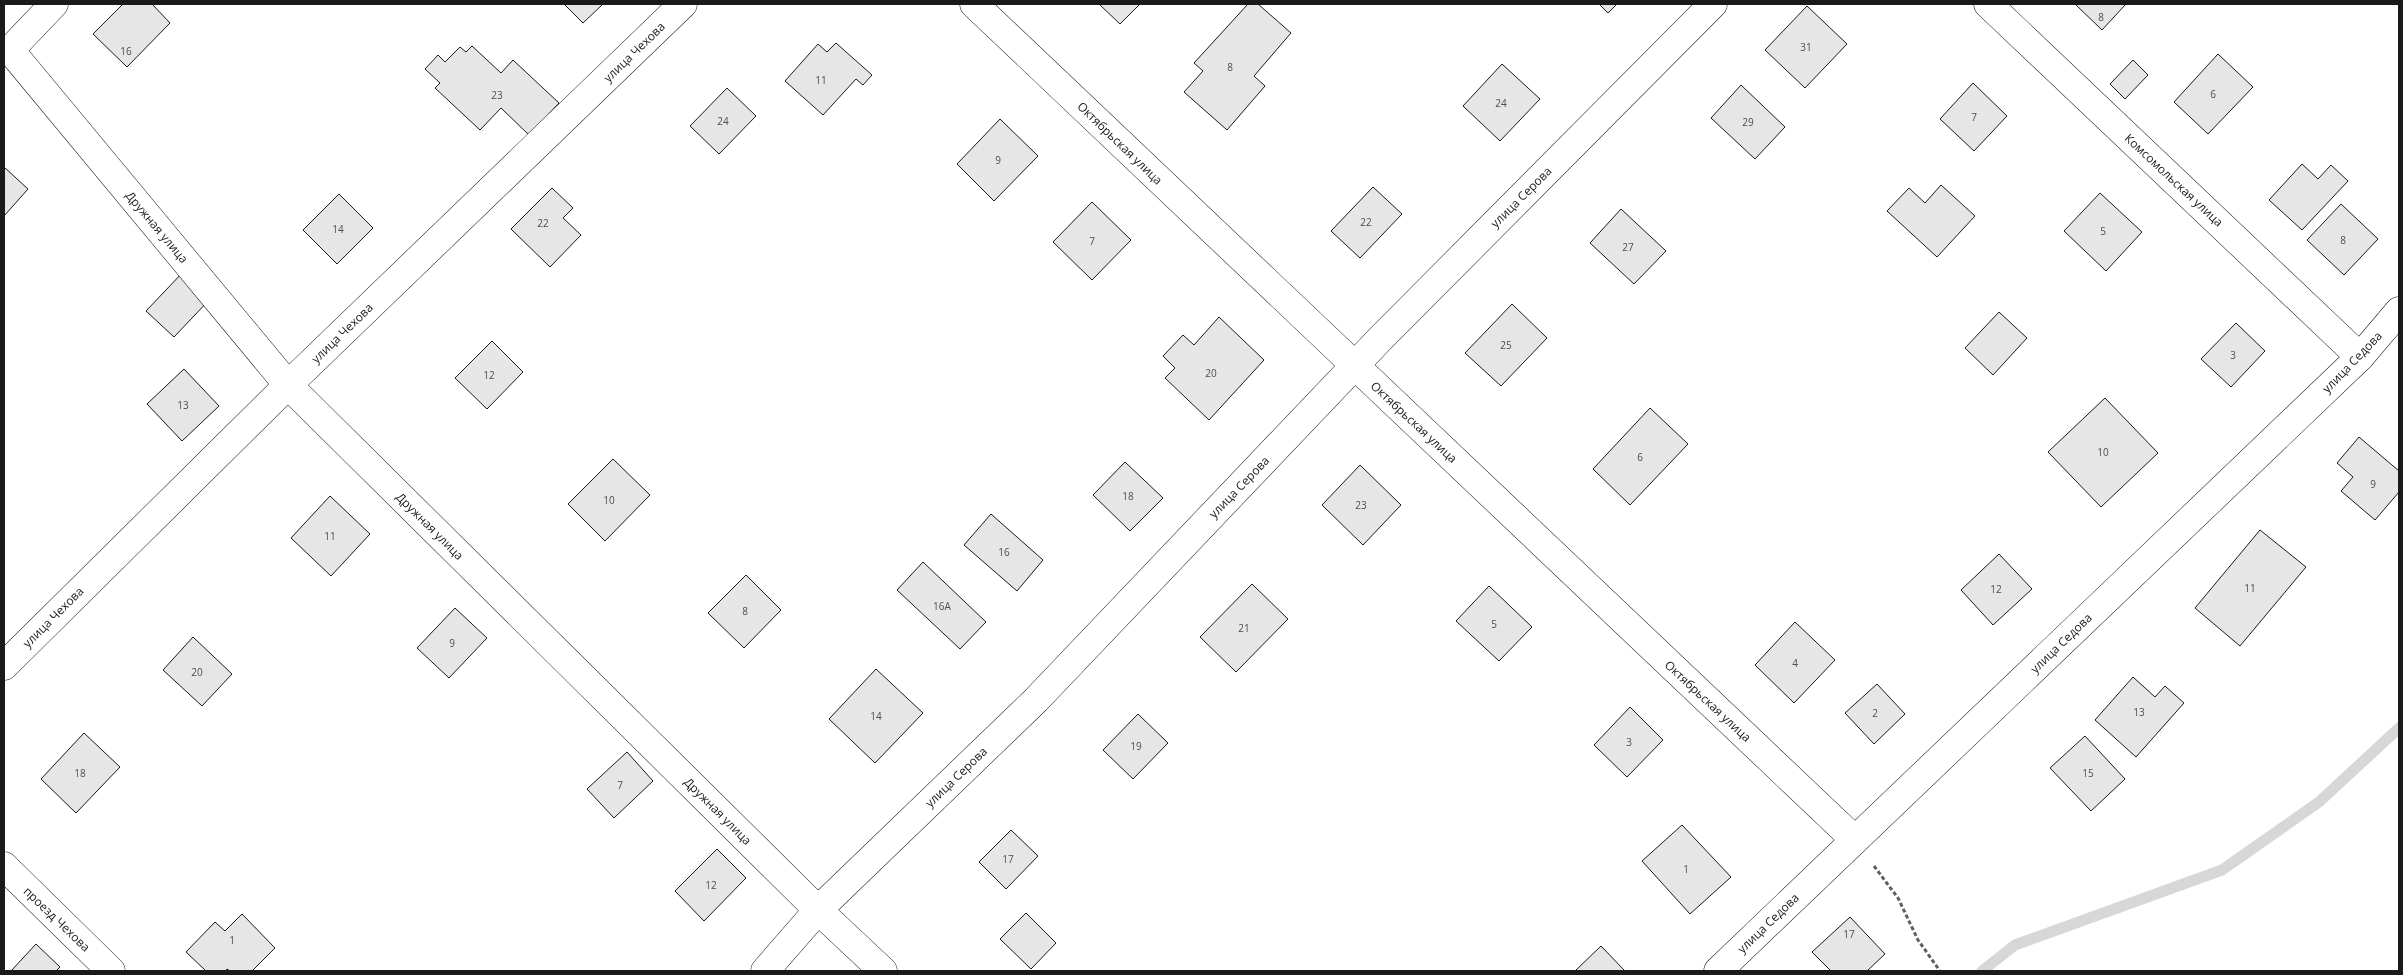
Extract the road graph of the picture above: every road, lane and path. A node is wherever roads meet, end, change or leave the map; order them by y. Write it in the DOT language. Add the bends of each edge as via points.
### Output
graph roads {
  1 [pos="54,4"];
  2 [pos="684,4"];
  3 [pos="974,4"];
  4 [pos="1713,4"];
  5 [pos="1988,4"];
  6 [pos="2399,311"];
  7 [pos="2360,357"];
  8 [pos="1354,366"];
  9 [pos="288,385"];
  10 [pos="4,666"];
  11 [pos="1855,840"];
  12 [pos="4,866"];
  13 [pos="818,910"];
  14 [pos="111,971"];
  15 [pos="765,971"];
  16 [pos="884,971"];
  17 [pos="1718,971"];
  18 [pos="1940,971"];
  1 -- 9 [label="street, Дружная улица" via="10,50"];
  2 -- 9 [label="street, улица Чехова"];
  3 -- 8 [label="street, Октябрьская улица"];
  4 -- 8 [label="street, улица Серова"];
  5 -- 7 [label="street, Комсомольская улица"];
  6 -- 7 [label="street, улица Седова"];
  7 -- 11 [label="street, улица Седова"];
  8 -- 11 [label="street, Октябрьская улица"];
  8 -- 13 [label="street, улица Серова" via="1036,700"];
  9 -- 10 [label="street, улица Чехова"];
  9 -- 13 [label="street, Дружная улица"];
  11 -- 17 [label="street, улица Седова"];
  11 -- 18 [label="path" via="1898,898 1918,940"];
  12 -- 14 [label="street, проезд Чехова"];
  13 -- 15 [label="street, улица Серова"];
  13 -- 16 [label="street, Дружная улица"];
}
